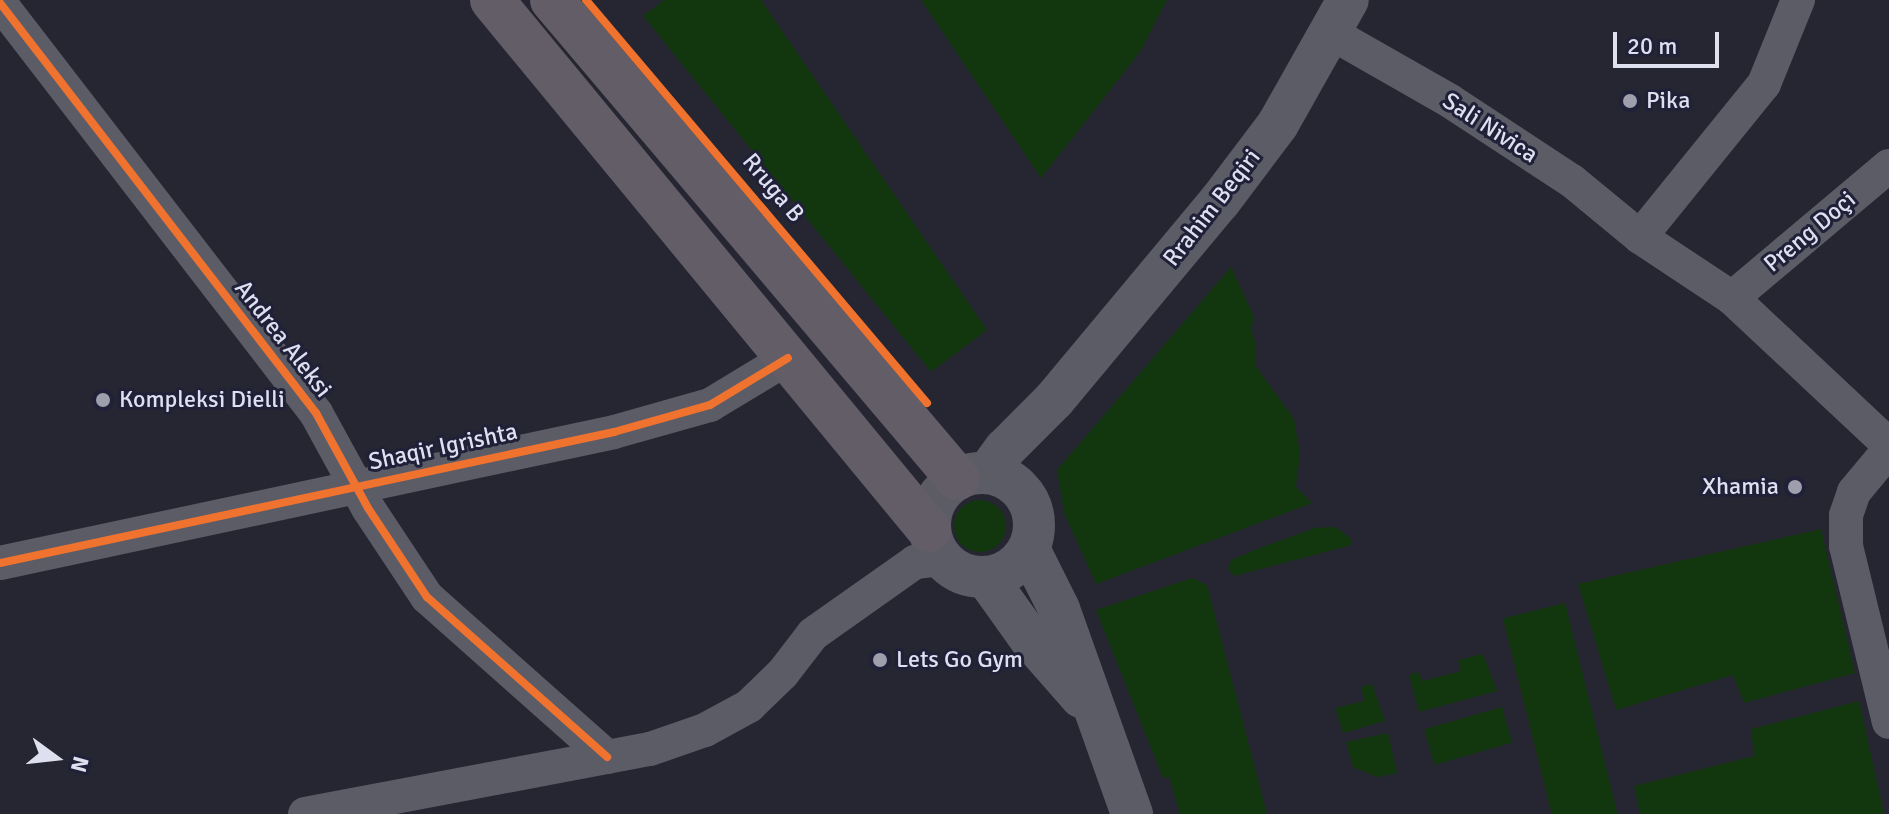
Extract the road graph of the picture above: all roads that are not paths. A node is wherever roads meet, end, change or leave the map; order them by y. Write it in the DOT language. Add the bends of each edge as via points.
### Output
graph roads {
  1 [pos="492,0"];
  2 [pos="552,0"];
  3 [pos="1798,0"];
  4 [pos="0,3"];
  5 [pos="1340,16"];
  6 [pos="13,44"];
  7 [pos="1889,166"];
  8 [pos="1640,237"];
  9 [pos="1732,298"];
  10 [pos="788,358"];
  11 [pos="1054,400"];
  12 [pos="1889,448"];
  13 [pos="973,475"];
  14 [pos="355,486"];
  15 [pos="1028,499"];
  16 [pos="936,544"];
  17 [pos="1029,549"];
  18 [pos="0,563"];
  19 [pos="986,577"];
  20 [pos="1093,710"];
  21 [pos="1889,722"];
  22 [pos="607,757"];
  23 [pos="305,814"];
  24 [pos="1132,814"];
  1 -- 10 [label="main road"];
  2 -- 13 [label="main road, Rruga B"];
  3 -- 8 [label="street" via="1764,84"];
  4 -- 6 [label="street, Andrea Aleksi"];
  5 -- 8 [label="street, Sali Nivica" via="1450,101 1560,173"];
  5 -- 11 [label="street, Rrahim Beqiri" via="1278,124"];
  6 -- 14 [label="street, Andrea Aleksi" via="316,413"];
  7 -- 9 [label="street, Preng Doçi"];
  8 -- 9 [label="street, Sali Nivica"];
  9 -- 12 [label="street, Sali Nivica"];
  10 -- 14 [label="street, Shaqir Igrishta" via="710,405 685,413"];
  10 -- 16 [label="main road"];
  11 -- 13 [label="street, Rrahim Beqiri"];
  11 -- 15 [label="street, Rrahim Beqiri" via="1033,461"];
  12 -- 21 [label="street" via="1854,492 1846,515 1846,546"];
  13 -- 15 [label="street, Rruga B" via="1018,486"];
  13 -- 16 [label="street" via="936,500"];
  14 -- 18 [label="street, Shaqir Igrishta"];
  14 -- 22 [label="street, Andrea Aleksi" via="427,597"];
  15 -- 17 [label="street" via="1034,517"];
  16 -- 19 [label="street" via="962,573"];
  16 -- 22 [label="street" via="813,634 749,706 705,730"];
  17 -- 19 [label="street" via="1004,573"];
  17 -- 20 [label="street" via="1059,609"];
  19 -- 20 [label="street" via="1031,640"];
  20 -- 24 [label="street"];
  22 -- 23 [label="street"];
}
